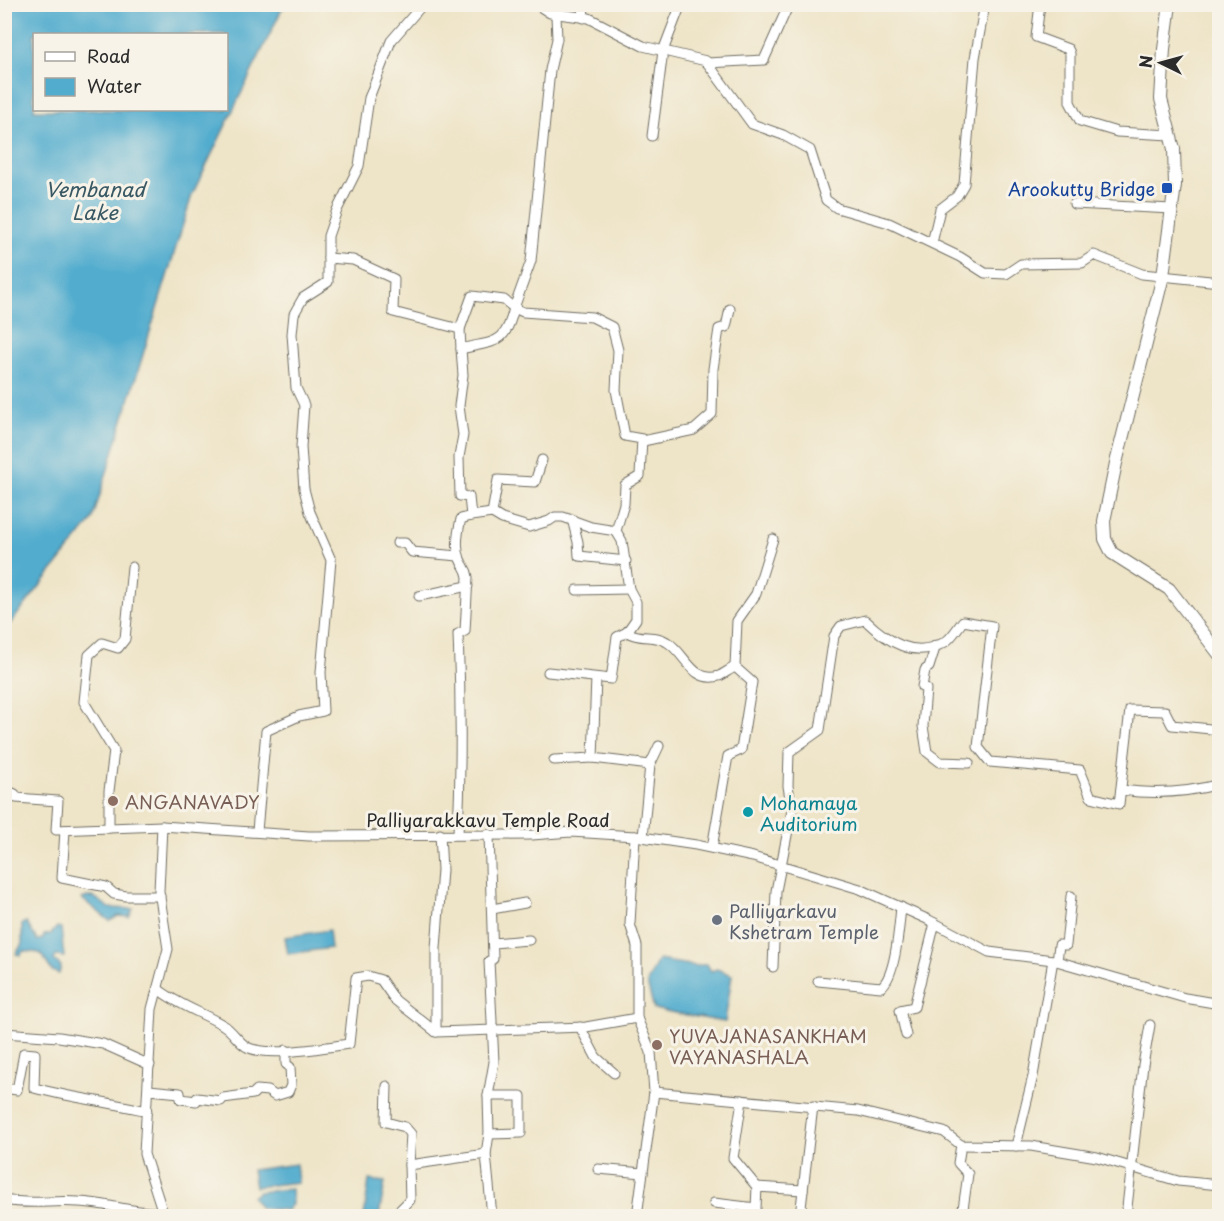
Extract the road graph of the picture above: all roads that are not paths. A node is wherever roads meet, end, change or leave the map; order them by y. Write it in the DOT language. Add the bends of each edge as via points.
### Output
graph roads {
  1 [pos="423,4"];
  2 [pos="536,4"];
  3 [pos="583,4"];
  4 [pos="681,4"];
  5 [pos="789,4"];
  6 [pos="985,4"];
  7 [pos="1040,4"];
  8 [pos="1170,4"];
  9 [pos="556,15"];
  10 [pos="584,18"];
  11 [pos="663,51"];
  12 [pos="707,63"];
  13 [pos="1170,135"];
  14 [pos="652,136"];
  15 [pos="1074,204"];
  16 [pos="1172,209"];
  17 [pos="932,243"];
  18 [pos="328,258"];
  19 [pos="1164,276"];
  20 [pos="1220,282"];
  21 [pos="514,308"];
  22 [pos="730,309"];
  23 [pos="460,329"];
  24 [pos="461,349"];
  25 [pos="643,441"];
  26 [pos="542,460"];
  27 [pos="492,513"];
  28 [pos="471,516"];
  29 [pos="572,519"];
  30 [pos="616,531"];
  31 [pos="773,539"];
  32 [pos="397,543"];
  33 [pos="459,556"];
  34 [pos="626,561"];
  35 [pos="132,567"];
  36 [pos="468,586"];
  37 [pos="629,589"];
  38 [pos="577,590"];
  39 [pos="419,596"];
  40 [pos="627,632"];
  41 [pos="936,645"];
  42 [pos="1220,655"];
  43 [pos="735,667"];
  44 [pos="548,672"];
  45 [pos="596,678"];
  46 [pos="1220,730"];
  47 [pos="658,746"];
  48 [pos="593,758"];
  49 [pos="554,760"];
  50 [pos="969,763"];
  51 [pos="650,765"];
  52 [pos="1220,784"];
  53 [pos="4,789"];
  54 [pos="1121,790"];
  55 [pos="162,826"];
  56 [pos="109,828"];
  57 [pos="65,830"];
  58 [pos="257,831"];
  59 [pos="440,834"];
  60 [pos="458,834"];
  61 [pos="489,834"];
  62 [pos="639,836"];
  63 [pos="712,848"];
  64 [pos="782,867"];
  65 [pos="160,896"];
  66 [pos="1071,896"];
  67 [pos="525,903"];
  68 [pos="901,907"];
  69 [pos="492,909"];
  70 [pos="935,923"];
  71 [pos="528,940"];
  72 [pos="493,943"];
  73 [pos="1055,961"];
  74 [pos="773,967"];
  75 [pos="818,981"];
  76 [pos="158,989"];
  77 [pos="1220,1004"];
  78 [pos="637,1018"];
  79 [pos="1150,1025"];
  80 [pos="580,1028"];
  81 [pos="491,1030"];
  82 [pos="436,1032"];
  83 [pos="4,1034"];
  84 [pos="906,1035"];
  85 [pos="286,1050"];
  86 [pos="150,1065"];
  87 [pos="614,1073"];
  88 [pos="387,1086"];
  89 [pos="4,1088"];
  90 [pos="149,1090"];
  91 [pos="654,1092"];
  92 [pos="489,1096"];
  93 [pos="742,1100"];
  94 [pos="1220,1104"];
  95 [pos="813,1106"];
  96 [pos="147,1111"];
  97 [pos="489,1134"];
  98 [pos="962,1145"];
  99 [pos="1016,1146"];
  100 [pos="486,1154"];
  101 [pos="1220,1160"];
  102 [pos="409,1165"];
  103 [pos="1133,1167"];
  104 [pos="598,1169"];
  105 [pos="643,1173"];
  106 [pos="1220,1185"];
  107 [pos="757,1187"];
  108 [pos="803,1190"];
  109 [pos="4,1200"];
  110 [pos="714,1203"];
  111 [pos="491,1205"];
  112 [pos="164,1214"];
  113 [pos="394,1216"];
  114 [pos="492,1216"];
  115 [pos="500,1216"];
  116 [pos="637,1216"];
  117 [pos="800,1216"];
  118 [pos="962,1216"];
  119 [pos="1126,1216"];
  1 -- 18 [label="street" via="391,40 369,98 359,166 328,236"];
  2 -- 9 [label="street"];
  3 -- 10 [label="street"];
  4 -- 11 [label="street"];
  5 -- 12 [label="street" via="764,60"];
  6 -- 17 [label="street" via="975,58 964,184 957,196 940,209"];
  7 -- 13 [label="street" via="1035,38 1070,52 1070,102 1080,121 1117,132"];
  8 -- 13 [label="main road" via="1161,99"];
  9 -- 10 [label="street"];
  9 -- 21 [label="street" via="558,39 550,70 531,261"];
  10 -- 11 [label="street" via="643,46"];
  11 -- 12 [label="street"];
  11 -- 14 [label="street"];
  12 -- 17 [label="street" via="752,124 810,150 826,200 837,208 890,223"];
  13 -- 16 [label="main road" via="1175,185"];
  15 -- 16 [label="street"];
  16 -- 19 [label="main road"];
  17 -- 19 [label="street" via="985,273 1006,274 1021,264 1082,263 1094,255 1142,274"];
  18 -- 23 [label="street" via="353,260 394,279 393,312"];
  18 -- 58 [label="street" via="328,282 303,298 294,314 292,334 296,388 304,405 304,489 331,560 321,672 325,704 323,711 299,716 266,731"];
  19 -- 20 [label="street"];
  19 -- 42 [label="main road" via="1116,463 1104,521 1105,539 1113,553 1169,589"];
  21 -- 23 [label="street" via="504,300 472,297"];
  21 -- 24 [label="street" via="509,330 501,339"];
  21 -- 25 [label="street" via="592,317 612,327 618,350 616,390 625,436"];
  22 -- 25 [label="street" via="726,327 719,329 712,414 694,430"];
  23 -- 24 [label="street"];
  24 -- 28 [label="street" via="460,496 469,497"];
  25 -- 30 [label="street" via="640,476 625,485"];
  26 -- 27 [label="street" via="535,482 498,480"];
  27 -- 28 [label="street"];
  27 -- 29 [label="street" via="529,526 555,517"];
  28 -- 33 [label="street" via="461,519"];
  29 -- 30 [label="street"];
  29 -- 34 [label="street" via="579,556"];
  30 -- 34 [label="street"];
  31 -- 43 [label="street" via="756,594 737,621"];
  32 -- 33 [label="street" via="405,543 412,552"];
  33 -- 36 [label="street" via="467,568"];
  34 -- 37 [label="street"];
  35 -- 56 [label="street" via="125,639 118,648 102,643 89,655 84,702 114,751"];
  36 -- 39 [label="street"];
  36 -- 60 [label="street" via="465,631 458,634 462,682"];
  37 -- 38 [label="street"];
  37 -- 40 [label="street" via="636,602 636,619"];
  40 -- 43 [label="street" via="638,639 653,636 668,642 704,676 720,676"];
  40 -- 45 [label="street" via="617,636 611,679"];
  41 -- 50 [label="street" via="922,687 926,689 923,726 927,752 940,762"];
  41 -- 54 [label="street" via="946,642 963,621 992,626 978,747 990,762 1080,770 1091,797 1119,804"];
  41 -- 64 [label="street" via="915,651 883,637 864,620 841,626 834,636 820,730 789,752 792,810"];
  43 -- 63 [label="street" via="752,682 741,750 728,756"];
  44 -- 45 [label="street"];
  45 -- 48 [label="street"];
  46 -- 54 [label="street" via="1172,725 1165,711 1130,710"];
  47 -- 51 [label="street"];
  48 -- 49 [label="street"];
  48 -- 51 [label="street"];
  51 -- 62 [label="street"];
  52 -- 54 [label="street" via="1189,792 1147,794"];
  53 -- 57 [label="street" via="15,794 15,798 58,801 56,830"];
  55 -- 56 [label="street, Palliyarakkavu Temple Road"];
  55 -- 58 [label="street, Palliyarakkavu Temple Road"];
  55 -- 65 [label="street"];
  56 -- 57 [label="street, Palliyarakkavu Temple Road"];
  57 -- 65 [label="street" via="62,878 106,887 114,894"];
  58 -- 59 [label="street, Palliyarakkavu Temple Road" via="309,836"];
  59 -- 60 [label="street, Palliyarakkavu Temple Road"];
  59 -- 82 [label="street"];
  60 -- 61 [label="street, Palliyarakkavu Temple Road"];
  61 -- 62 [label="street, Palliyarakkavu Temple Road" via="571,832"];
  61 -- 69 [label="street"];
  62 -- 63 [label="street, Palliyarakkavu Temple Road"];
  62 -- 78 [label="street" via="630,924 636,945"];
  63 -- 64 [label="street, Palliyarakkavu Temple Road"];
  64 -- 68 [label="street, Palliyarakkavu Temple Road" via="860,889"];
  64 -- 74 [label="street" via="776,891"];
  65 -- 76 [label="street" via="168,949"];
  66 -- 73 [label="street" via="1066,945 1059,945"];
  67 -- 69 [label="street"];
  68 -- 70 [label="street, Palliyarakkavu Temple Road"];
  68 -- 75 [label="street" via="886,983 881,987"];
  69 -- 72 [label="street"];
  70 -- 73 [label="street, Palliyarakkavu Temple Road" via="988,952"];
  70 -- 84 [label="street" via="914,1007 900,1010"];
  71 -- 72 [label="street"];
  72 -- 81 [label="street" via="493,959 489,961"];
  73 -- 77 [label="street, Palliyarakkavu Temple Road" via="1185,998"];
  73 -- 99 [label="street"];
  76 -- 85 [label="street" via="176,1003 226,1026 247,1047"];
  76 -- 86 [label="street" via="152,1008"];
  78 -- 80 [label="street"];
  78 -- 91 [label="street" via="651,1052"];
  79 -- 103 [label="street"];
  80 -- 81 [label="street"];
  80 -- 87 [label="street" via="596,1057"];
  81 -- 82 [label="street"];
  81 -- 92 [label="street" via="494,1062"];
  82 -- 85 [label="street" via="395,1000 381,980 368,976 356,978 349,1044"];
  83 -- 86 [label="street" via="103,1044"];
  85 -- 90 [label="street" via="291,1085 288,1092 275,1096 257,1090 221,1101 196,1101 181,1099 180,1093"];
  86 -- 90 [label="street"];
  88 -- 102 [label="street" via="386,1122 405,1127 411,1134"];
  89 -- 96 [label="street" via="16,1090 24,1053 35,1054 34,1088"];
  90 -- 96 [label="street"];
  91 -- 93 [label="street"];
  91 -- 105 [label="street"];
  92 -- 97 [label="street"];
  92 -- 97 [label="street" via="520,1096 521,1134"];
  93 -- 95 [label="street"];
  93 -- 107 [label="street" via="733,1158"];
  94 -- 101 [label="street"];
  95 -- 98 [label="street" via="858,1111 944,1132"];
  95 -- 108 [label="street"];
  96 -- 112 [label="street" via="144,1154"];
  97 -- 100 [label="street"];
  98 -- 99 [label="street"];
  98 -- 118 [label="street" via="958,1163 968,1174"];
  99 -- 103 [label="street" via="1097,1157"];
  100 -- 102 [label="street"];
  100 -- 111 [label="street"];
  102 -- 113 [label="street" via="410,1200"];
  103 -- 106 [label="street" via="1178,1181"];
  103 -- 119 [label="street"];
  104 -- 105 [label="street"];
  105 -- 116 [label="street"];
  107 -- 108 [label="street"];
  107 -- 110 [label="street" via="756,1208"];
  108 -- 117 [label="street"];
  109 -- 112 [label="street" via="24,1204 78,1201"];
  111 -- 114 [label="street"];
  111 -- 115 [label="street"];
}
